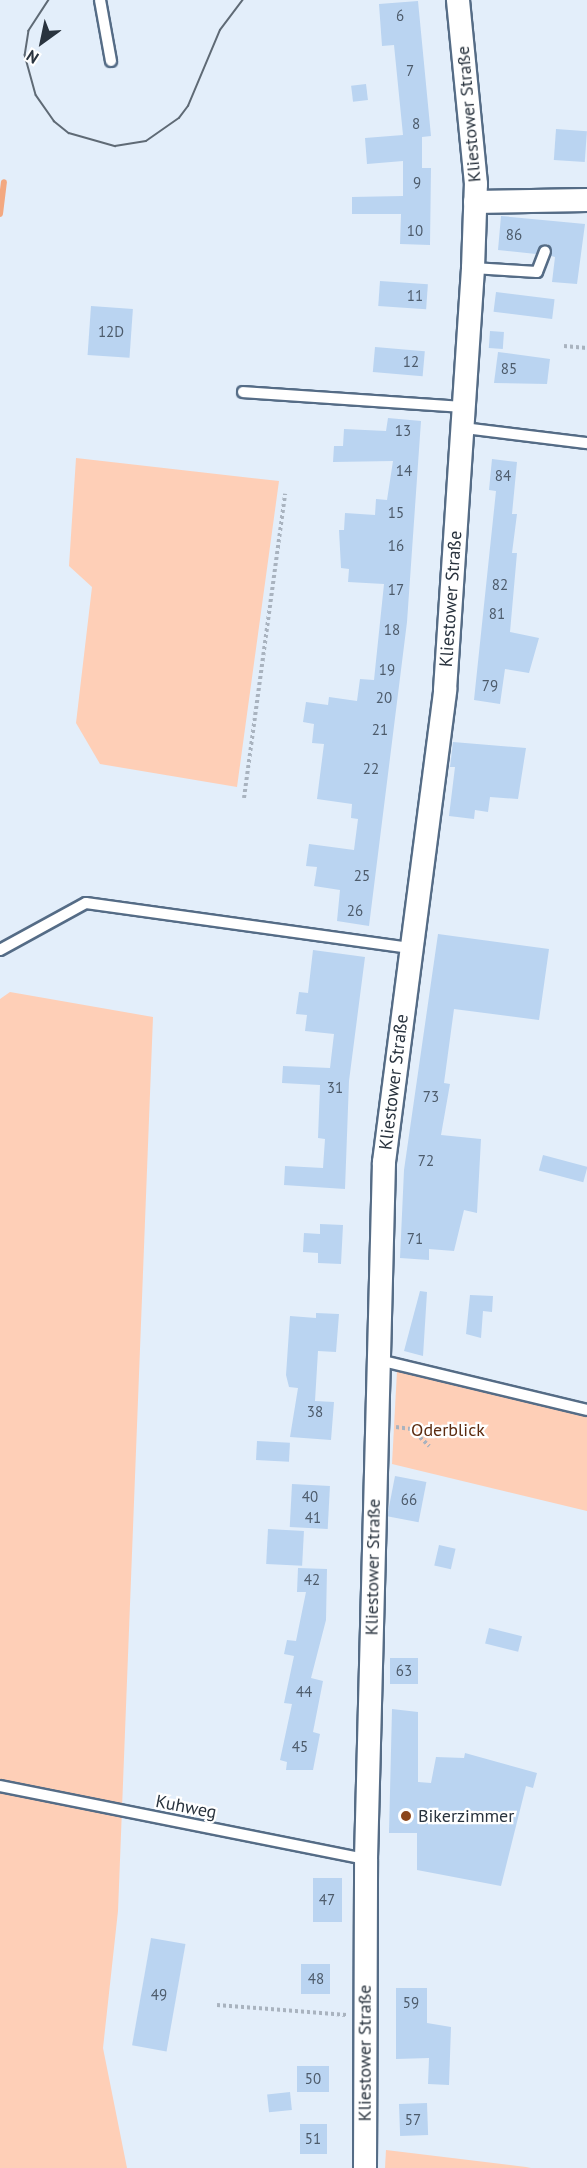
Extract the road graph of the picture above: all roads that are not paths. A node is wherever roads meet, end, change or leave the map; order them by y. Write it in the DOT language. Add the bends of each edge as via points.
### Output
graph roads {
  1 [pos="100,0"];
  2 [pos="458,0"];
  3 [pos="111,61"];
  4 [pos="475,201"];
  5 [pos="587,201"];
  6 [pos="545,251"];
  7 [pos="473,268"];
  8 [pos="243,392"];
  9 [pos="465,417"];
  10 [pos="587,443"];
  11 [pos="410,948"];
  12 [pos="0,950"];
  13 [pos="379,1360"];
  14 [pos="587,1410"];
  15 [pos="0,1786"];
  16 [pos="366,1859"];
  17 [pos="365,2168"];
  1 -- 3 [label="lane"];
  2 -- 4 [label="street, Kliestower Straße"];
  4 -- 5 [label="street"];
  4 -- 7 [label="street, Kliestower Straße"];
  6 -- 7 [label="lane" via="537,272"];
  7 -- 9 [label="street, Kliestower Straße"];
  8 -- 9 [label="lane"];
  9 -- 10 [label="lane"];
  9 -- 11 [label="street, Kliestower Straße" via="445,690"];
  11 -- 12 [label="lane" via="86,903"];
  11 -- 13 [label="street, Kliestower Straße" via="384,1162"];
  13 -- 14 [label="lane"];
  13 -- 16 [label="street, Kliestower Straße"];
  15 -- 16 [label="lane, Kuhweg"];
  16 -- 17 [label="street, Kliestower Straße"];
}
